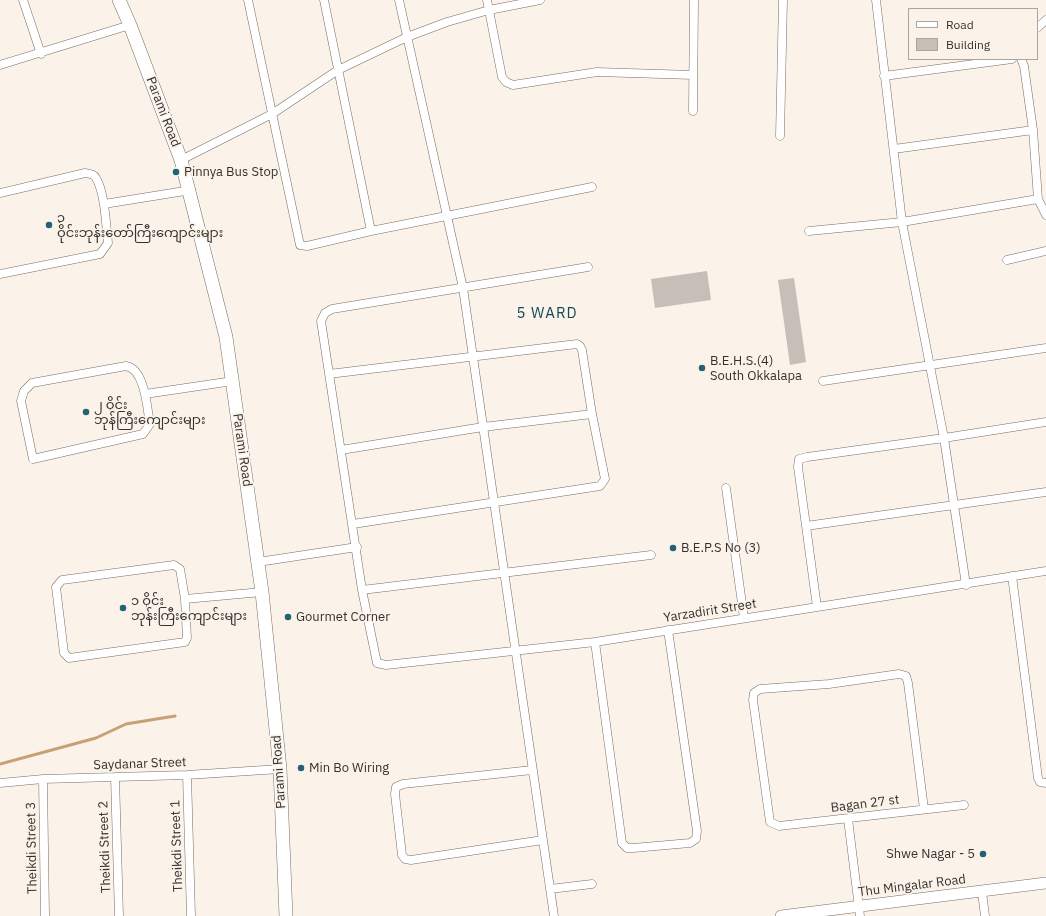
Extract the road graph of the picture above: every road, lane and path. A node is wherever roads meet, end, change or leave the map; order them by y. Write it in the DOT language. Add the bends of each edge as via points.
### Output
graph roads {
  1 [pos="23,0"];
  2 [pos="118,0"];
  3 [pos="248,0"];
  4 [pos="324,0"];
  5 [pos="399,0"];
  6 [pos="487,0"];
  7 [pos="540,0"];
  8 [pos="694,0"];
  9 [pos="783,0"];
  10 [pos="876,0"];
  11 [pos="489,10"];
  12 [pos="1046,20"];
  13 [pos="130,25"];
  14 [pos="1038,27"];
  15 [pos="407,38"];
  16 [pos="41,54"];
  17 [pos="1009,60"];
  18 [pos="1018,60"];
  19 [pos="0,65"];
  20 [pos="338,70"];
  21 [pos="693,75"];
  22 [pos="884,76"];
  23 [pos="693,111"];
  24 [pos="272,114"];
  25 [pos="1033,130"];
  26 [pos="780,136"];
  27 [pos="894,149"];
  28 [pos="181,160"];
  29 [pos="592,188"];
  30 [pos="191,190"];
  31 [pos="0,193"];
  32 [pos="1038,199"];
  33 [pos="104,204"];
  34 [pos="1046,215"];
  35 [pos="447,216"];
  36 [pos="902,222"];
  37 [pos="371,231"];
  38 [pos="809,231"];
  39 [pos="1046,251"];
  40 [pos="1007,260"];
  41 [pos="588,268"];
  42 [pos="0,274"];
  43 [pos="463,288"];
  44 [pos="1046,348"];
  45 [pos="473,356"];
  46 [pos="929,365"];
  47 [pos="329,374"];
  48 [pos="233,381"];
  49 [pos="823,381"];
  50 [pos="145,394"];
  51 [pos="592,414"];
  52 [pos="1046,422"];
  53 [pos="483,427"];
  54 [pos="944,438"];
  55 [pos="341,450"];
  56 [pos="726,488"];
  57 [pos="1046,492"];
  58 [pos="495,504"];
  59 [pos="953,506"];
  60 [pos="353,524"];
  61 [pos="806,526"];
  62 [pos="356,547"];
  63 [pos="651,555"];
  64 [pos="258,562"];
  65 [pos="1046,571"];
  66 [pos="505,573"];
  67 [pos="1012,576"];
  68 [pos="966,585"];
  69 [pos="362,590"];
  70 [pos="262,592"];
  71 [pos="186,599"];
  72 [pos="817,607"];
  73 [pos="744,618"];
  74 [pos="668,630"];
  75 [pos="595,642"];
  76 [pos="516,651"];
  77 [pos="280,769"];
  78 [pos="532,770"];
  79 [pos="187,775"];
  80 [pos="115,777"];
  81 [pos="43,779"];
  82 [pos="1043,782"];
  83 [pos="0,783"];
  84 [pos="964,805"];
  85 [pos="924,809"];
  86 [pos="848,819"];
  87 [pos="543,840"];
  88 [pos="1046,883"];
  89 [pos="592,884"];
  90 [pos="550,889"];
  91 [pos="982,892"];
  92 [pos="859,911"];
  93 [pos="45,916"];
  94 [pos="120,916"];
  95 [pos="191,916"];
  96 [pos="286,916"];
  97 [pos="554,916"];
  98 [pos="781,916"];
  99 [pos="985,916"];
  1 -- 16 [label="street"];
  2 -- 13 [label="main road, Parami Road"];
  3 -- 24 [label="street"];
  4 -- 20 [label="street"];
  5 -- 15 [label="street"];
  6 -- 11 [label="street"];
  7 -- 11 [label="street"];
  8 -- 21 [label="street"];
  9 -- 26 [label="street"];
  10 -- 22 [label="street"];
  11 -- 15 [label="street" via="447,22"];
  11 -- 21 [label="street" via="502,76 506,82 513,85 596,72"];
  12 -- 14 [label="street"];
  13 -- 16 [label="street"];
  13 -- 28 [label="main road, Parami Road"];
  15 -- 20 [label="street"];
  15 -- 35 [label="street"];
  16 -- 19 [label="street"];
  17 -- 22 [label="street"];
  18 -- 25 [label="street" via="1024,66"];
  20 -- 24 [label="street"];
  20 -- 37 [label="street"];
  21 -- 23 [label="street"];
  22 -- 27 [label="street"];
  24 -- 28 [label="street"];
  24 -- 37 [label="street" via="300,245 307,246"];
  25 -- 27 [label="street"];
  25 -- 32 [label="street"];
  27 -- 36 [label="street"];
  28 -- 30 [label="main road, Parami Road"];
  29 -- 35 [label="street"];
  30 -- 33 [label="street"];
  30 -- 48 [label="main road, Parami Road" via="226,337"];
  31 -- 33 [label="street" via="85,173 96,178"];
  32 -- 34 [label="street"];
  32 -- 36 [label="street"];
  33 -- 42 [label="street" via="108,242 100,254"];
  35 -- 37 [label="street"];
  35 -- 43 [label="street"];
  36 -- 38 [label="street"];
  36 -- 46 [label="street"];
  39 -- 40 [label="street"];
  41 -- 43 [label="street"];
  43 -- 45 [label="street"];
  43 -- 47 [label="street" via="332,309 325,313 321,321"];
  44 -- 46 [label="street"];
  45 -- 47 [label="street"];
  45 -- 51 [label="street" via="577,344 582,350"];
  45 -- 53 [label="street"];
  46 -- 49 [label="street"];
  46 -- 54 [label="street"];
  47 -- 55 [label="street"];
  48 -- 50 [label="street"];
  48 -- 64 [label="main road, Parami Road"];
  50 -- 50 [label="street" via="136,370 126,366 32,383 24,391 21,401 33,459 143,434 150,424"];
  51 -- 53 [label="street"];
  51 -- 58 [label="street" via="605,479 603,484"];
  52 -- 54 [label="street"];
  53 -- 55 [label="street"];
  53 -- 58 [label="street"];
  54 -- 59 [label="street"];
  54 -- 61 [label="street" via="799,459"];
  55 -- 60 [label="street"];
  56 -- 73 [label="street"];
  57 -- 59 [label="street"];
  58 -- 60 [label="street"];
  58 -- 66 [label="street"];
  59 -- 61 [label="street"];
  59 -- 68 [label="street"];
  60 -- 62 [label="street"];
  61 -- 72 [label="street"];
  62 -- 64 [label="street"];
  62 -- 69 [label="street"];
  63 -- 66 [label="street"];
  64 -- 70 [label="main road, Parami Road"];
  65 -- 67 [label="street, Yarzadirit Street"];
  66 -- 69 [label="street"];
  66 -- 76 [label="street"];
  67 -- 68 [label="street, Yarzadirit Street"];
  67 -- 82 [label="street"];
  68 -- 72 [label="street, Yarzadirit Street"];
  69 -- 76 [label="street, Yarzadirit Street" via="377,663 386,665"];
  70 -- 71 [label="street"];
  70 -- 77 [label="main road, Parami Road"];
  71 -- 71 [label="street" via="180,569 174,565 62,580 56,588 64,653 69,658 185,642"];
  72 -- 73 [label="street, Yarzadirit Street"];
  73 -- 74 [label="street, Yarzadirit Street"];
  74 -- 75 [label="street, Yarzadirit Street"];
  74 -- 75 [label="street" via="697,831 696,839 690,843 633,848 627,848 622,843"];
  75 -- 76 [label="street, Yarzadirit Street"];
  76 -- 78 [label="street"];
  77 -- 79 [label="street, Saydanar Street"];
  77 -- 96 [label="main road, Parami Road"];
  78 -- 87 [label="street"];
  78 -- 87 [label="street" via="403,784 396,787 402,855 405,859 411,860"];
  79 -- 80 [label="street, Saydanar Street"];
  79 -- 95 [label="street, Theikdi Street 1"];
  80 -- 81 [label="street, Saydanar Street"];
  80 -- 94 [label="street, Theikdi Street 2"];
  81 -- 83 [label="street, Saydanar Street"];
  81 -- 93 [label="street, Theikdi Street 3"];
  84 -- 85 [label="street, Bagan 27 st"];
  85 -- 86 [label="street, Bagan 27 st"];
  85 -- 86 [label="street, Bagan 27 st" via="906,676 899,674 829,684 760,689 754,693 770,822 779,826"];
  86 -- 92 [label="street"];
  87 -- 90 [label="street"];
  88 -- 91 [label="main road, Thu Mingalar Road"];
  89 -- 90 [label="street"];
  90 -- 97 [label="street"];
  91 -- 92 [label="main road, Thu Mingalar Road"];
  91 -- 99 [label="street"];
  92 -- 98 [label="main road, Thu Mingalar Road"];
}
